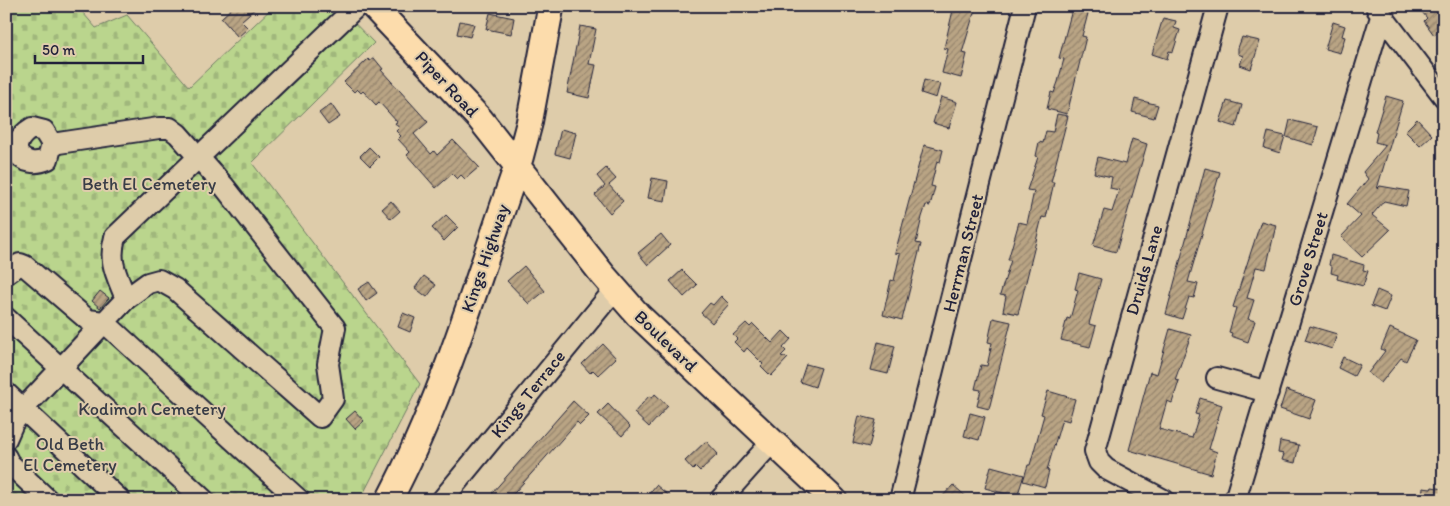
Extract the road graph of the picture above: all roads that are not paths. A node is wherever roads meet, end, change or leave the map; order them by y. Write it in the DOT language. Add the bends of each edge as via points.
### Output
graph roads {
  1 [pos="357,6"];
  2 [pos="373,6"];
  3 [pos="551,6"];
  4 [pos="1025,6"];
  5 [pos="1218,6"];
  6 [pos="1378,12"];
  7 [pos="1444,97"];
  8 [pos="52,144"];
  9 [pos="200,158"];
  10 [pos="518,165"];
  11 [pos="6,274"];
  12 [pos="615,289"];
  13 [pos="126,298"];
  14 [pos="6,318"];
  15 [pos="104,322"];
  16 [pos="60,369"];
  17 [pos="1217,378"];
  18 [pos="1268,392"];
  19 [pos="6,393"];
  20 [pos="22,409"];
  21 [pos="6,440"];
  22 [pos="772,442"];
  23 [pos="6,457"];
  24 [pos="48,500"];
  25 [pos="120,500"];
  26 [pos="204,500"];
  27 [pos="300,500"];
  28 [pos="388,500"];
  29 [pos="442,500"];
  30 [pos="720,500"];
  31 [pos="834,500"];
  32 [pos="900,500"];
  33 [pos="1164,500"];
  34 [pos="1235,500"];
  1 -- 9 [label="street"];
  2 -- 10 [label="main road, Piper Road" via="449,84"];
  3 -- 10 [label="main road, Kings Highway"];
  4 -- 32 [label="street, Herrman Street"];
  5 -- 33 [label="street, Druids Lane" via="1095,451 1106,469"];
  6 -- 7 [label="street"];
  6 -- 18 [label="street, Grove Street"];
  8 -- 9 [label="street" via="170,128"];
  9 -- 13 [label="street" via="116,237 112,263"];
  9 -- 13 [label="street" via="335,328 328,364 333,399 320,417 175,289 159,280 148,283"];
  10 -- 12 [label="main road, Boulevard"];
  10 -- 28 [label="main road, Kings Highway" via="450,361 406,467"];
  11 -- 15 [label="street" via="14,266 25,266 88,320"];
  12 -- 22 [label="main road, Boulevard" via="656,333"];
  12 -- 29 [label="street, Kings Terrace"];
  13 -- 15 [label="street"];
  14 -- 16 [label="street"];
  15 -- 16 [label="street"];
  15 -- 27 [label="street"];
  16 -- 20 [label="street"];
  16 -- 26 [label="street"];
  17 -- 18 [label="street"];
  18 -- 34 [label="street, Grove Street"];
  19 -- 20 [label="street"];
  20 -- 21 [label="street"];
  20 -- 25 [label="street"];
  22 -- 30 [label="street"];
  22 -- 31 [label="main road, Boulevard"];
  23 -- 24 [label="street"];
}
